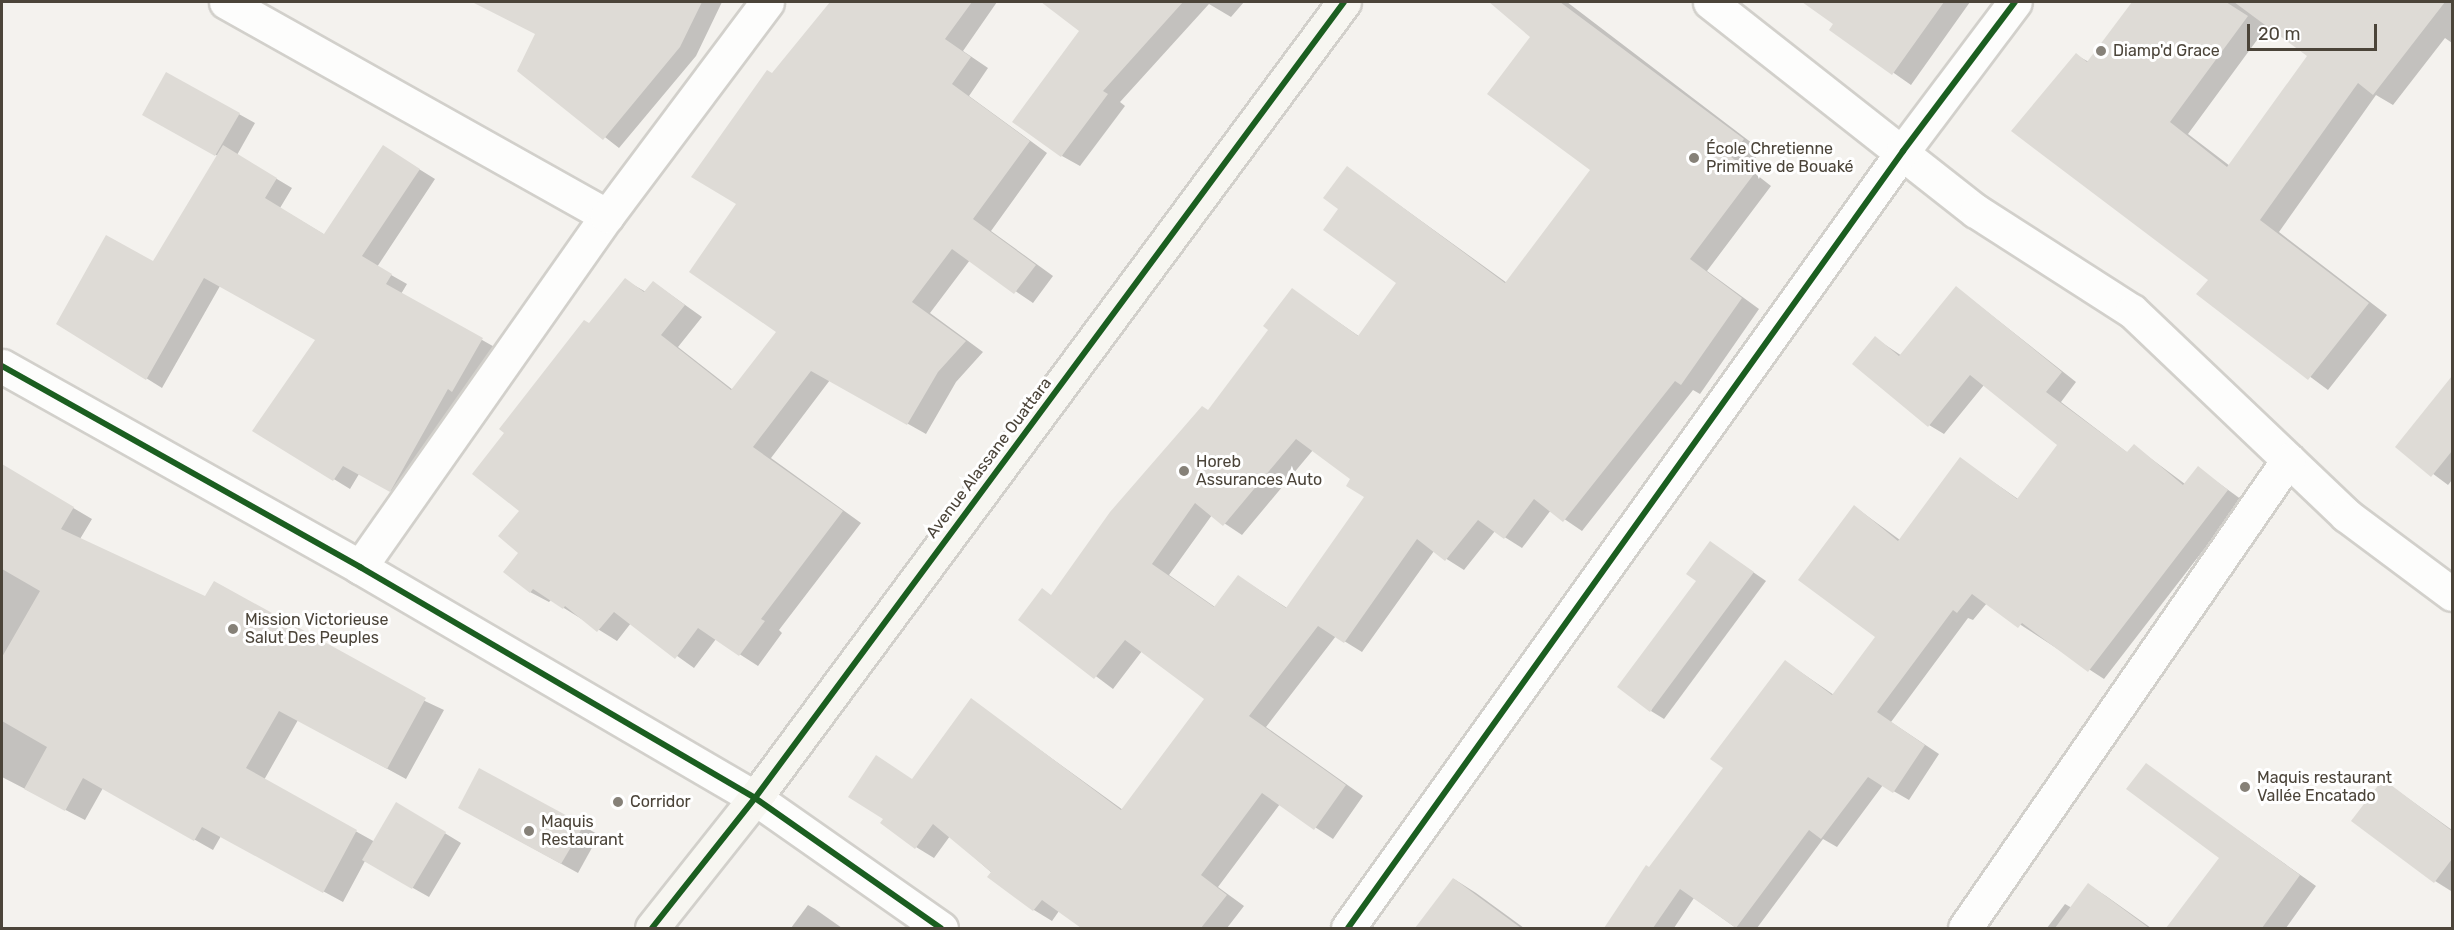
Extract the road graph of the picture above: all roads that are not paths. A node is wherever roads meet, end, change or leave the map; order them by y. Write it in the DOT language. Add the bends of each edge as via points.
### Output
graph roads {
  1 [pos="226,2"];
  2 [pos="767,2"];
  3 [pos="1344,2"];
  4 [pos="1710,2"];
  5 [pos="2015,2"];
  6 [pos="1903,151"];
  7 [pos="607,216"];
  8 [pos="2,366"];
  9 [pos="2288,460"];
  10 [pos="360,567"];
  11 [pos="2452,594"];
  12 [pos="754,798"];
  13 [pos="652,928"];
  14 [pos="941,928"];
  15 [pos="1348,928"];
  16 [pos="1965,928"];
  1 -- 7 [label="street"];
  2 -- 7 [label="street"];
  3 -- 12 [label="street, Avenue Alassane Ouattara"];
  4 -- 6 [label="street"];
  5 -- 6 [label="street"];
  6 -- 9 [label="street" via="1976,211 2132,311"];
  6 -- 15 [label="street"];
  7 -- 10 [label="street"];
  8 -- 10 [label="street"];
  9 -- 11 [label="street" via="2346,515"];
  9 -- 16 [label="street"];
  10 -- 12 [label="street"];
  12 -- 13 [label="street, Avenue Alassane Ouattara"];
  12 -- 14 [label="street"];
}
